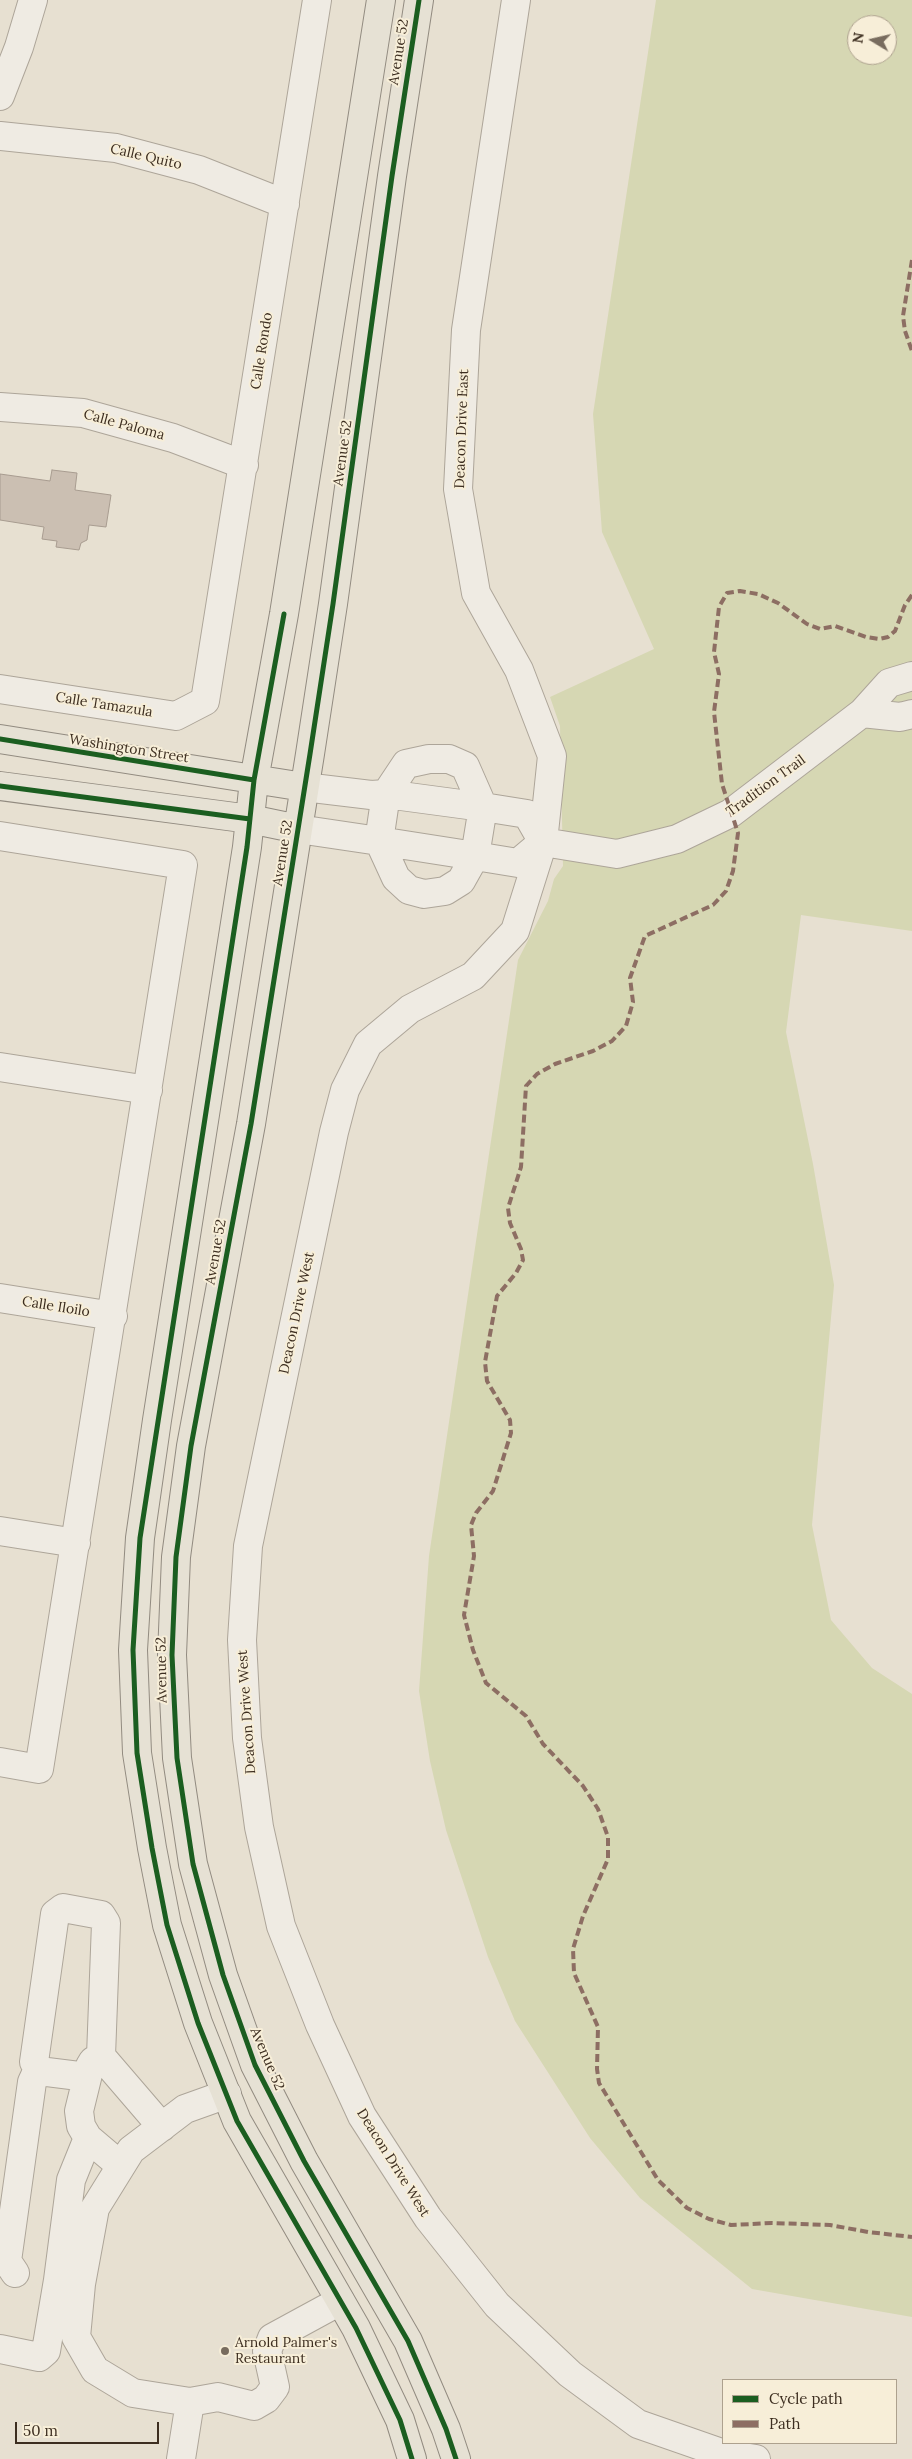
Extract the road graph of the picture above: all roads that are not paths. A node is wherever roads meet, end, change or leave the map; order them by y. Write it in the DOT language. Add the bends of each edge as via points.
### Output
graph roads {
  1 [pos="33,0"];
  2 [pos="317,0"];
  3 [pos="381,0"];
  4 [pos="419,0"];
  5 [pos="516,0"];
  6 [pos="0,96"];
  7 [pos="0,136"];
  8 [pos="285,204"];
  9 [pos="0,407"];
  10 [pos="244,465"];
  11 [pos="912,676"];
  12 [pos="0,689"];
  13 [pos="206,701"];
  14 [pos="862,713"];
  15 [pos="912,714"];
  16 [pos="0,739"];
  17 [pos="254,780"];
  18 [pos="0,786"];
  19 [pos="304,787"];
  20 [pos="386,794"];
  21 [pos="483,807"];
  22 [pos="250,819"];
  23 [pos="298,829"];
  24 [pos="0,836"];
  25 [pos="379,841"];
  26 [pos="543,842"];
  27 [pos="475,856"];
  28 [pos="0,1066"];
  29 [pos="148,1090"];
  30 [pos="0,1298"];
  31 [pos="113,1316"];
  32 [pos="0,1531"];
  33 [pos="76,1543"];
  34 [pos="0,1762"];
  35 [pos="94,2066"];
  36 [pos="38,2069"];
  37 [pos="227,2094"];
  38 [pos="162,2127"];
  39 [pos="88,2138"];
  40 [pos="121,2166"];
  41 [pos="7,2278"];
  42 [pos="70,2282"];
  43 [pos="340,2301"];
  44 [pos="0,2349"];
  45 [pos="190,2402"];
  46 [pos="181,2459"];
  47 [pos="412,2459"];
  48 [pos="456,2459"];
  49 [pos="756,2459"];
  1 -- 6 [label="street"];
  2 -- 8 [label="street, Calle Rondo"];
  3 -- 17 [label="main road, Avenue 52" via="284,614"];
  4 -- 19 [label="main road, Avenue 52"];
  5 -- 26 [label="street, Deacon Drive East" via="466,330 458,489 476,593 519,670 552,756"];
  7 -- 8 [label="street, Calle Quito" via="116,148 199,170"];
  8 -- 10 [label="street, Calle Rondo"];
  9 -- 10 [label="street, Calle Paloma" via="83,413 173,438"];
  10 -- 13 [label="street, Calle Rondo"];
  11 -- 14 [label="street, Tradition Trail" via="889,683"];
  12 -- 13 [label="street, Calle Tamazula" via="176,716"];
  14 -- 15 [label="street"];
  14 -- 26 [label="street, Tradition Trail" via="731,813 677,839 616,854"];
  16 -- 17 [label="main road, Washington Street"];
  17 -- 19 [label="main road, Washington Street"];
  17 -- 22 [label="main road, Avenue 52"];
  18 -- 22 [label="main road"];
  19 -- 20 [label="street"];
  19 -- 23 [label="main road, Avenue 52"];
  20 -- 21 [label="street"];
  20 -- 21 [label="street" via="406,764 449,759 465,766"];
  20 -- 25 [label="street"];
  21 -- 26 [label="street" via="527,814"];
  21 -- 27 [label="street"];
  22 -- 23 [label="main road"];
  22 -- 37 [label="main road, Avenue 52" via="143,1518 133,1650 137,1753 167,1925 198,2023"];
  23 -- 25 [label="street"];
  23 -- 48 [label="main road, Avenue 52" via="252,1124 191,1446 176,1556 172,1656 177,1758 193,1864 223,1975 255,2065 304,2161 408,2342"];
  24 -- 29 [label="street" via="184,865"];
  25 -- 27 [label="street"];
  25 -- 27 [label="street" via="396,878 409,890 424,894 445,891 461,881"];
  26 -- 27 [label="street" via="518,863"];
  26 -- 49 [label="street, Deacon Drive West" via="515,931 473,976 410,1008 368,1044 345,1090 248,1546 242,1640 247,1738 259,1827 280,1926 320,2025 362,2116 428,2218 496,2305 577,2380 638,2424 724,2454"];
  28 -- 29 [label="street"];
  29 -- 31 [label="street"];
  30 -- 31 [label="street, Calle Iloilo"];
  31 -- 33 [label="street"];
  32 -- 33 [label="street"];
  33 -- 34 [label="street" via="39,1769"];
  35 -- 36 [label="street"];
  35 -- 36 [label="street" via="106,1924 101,1915 63,1908 55,1914 34,2062"];
  35 -- 38 [label="street"];
  35 -- 39 [label="street" via="79,2110 81,2126"];
  36 -- 41 [label="street" via="32,2082"];
  37 -- 38 [label="street" via="184,2109"];
  37 -- 43 [label="main road, Avenue 52" via="237,2121"];
  38 -- 40 [label="street" via="132,2150"];
  39 -- 40 [label="street"];
  39 -- 42 [label="street" via="71,2180"];
  40 -- 42 [label="street" via="95,2208"];
  41 -- 42 [label="street"];
  42 -- 44 [label="street" via="46,2351 39,2357"];
  42 -- 45 [label="street" via="76,2338 95,2370 133,2393"];
  43 -- 45 [label="street" via="272,2338 267,2351 275,2387 266,2399 254,2406 218,2397"];
  43 -- 47 [label="main road, Avenue 52" via="400,2420"];
  45 -- 46 [label="street"];
}
